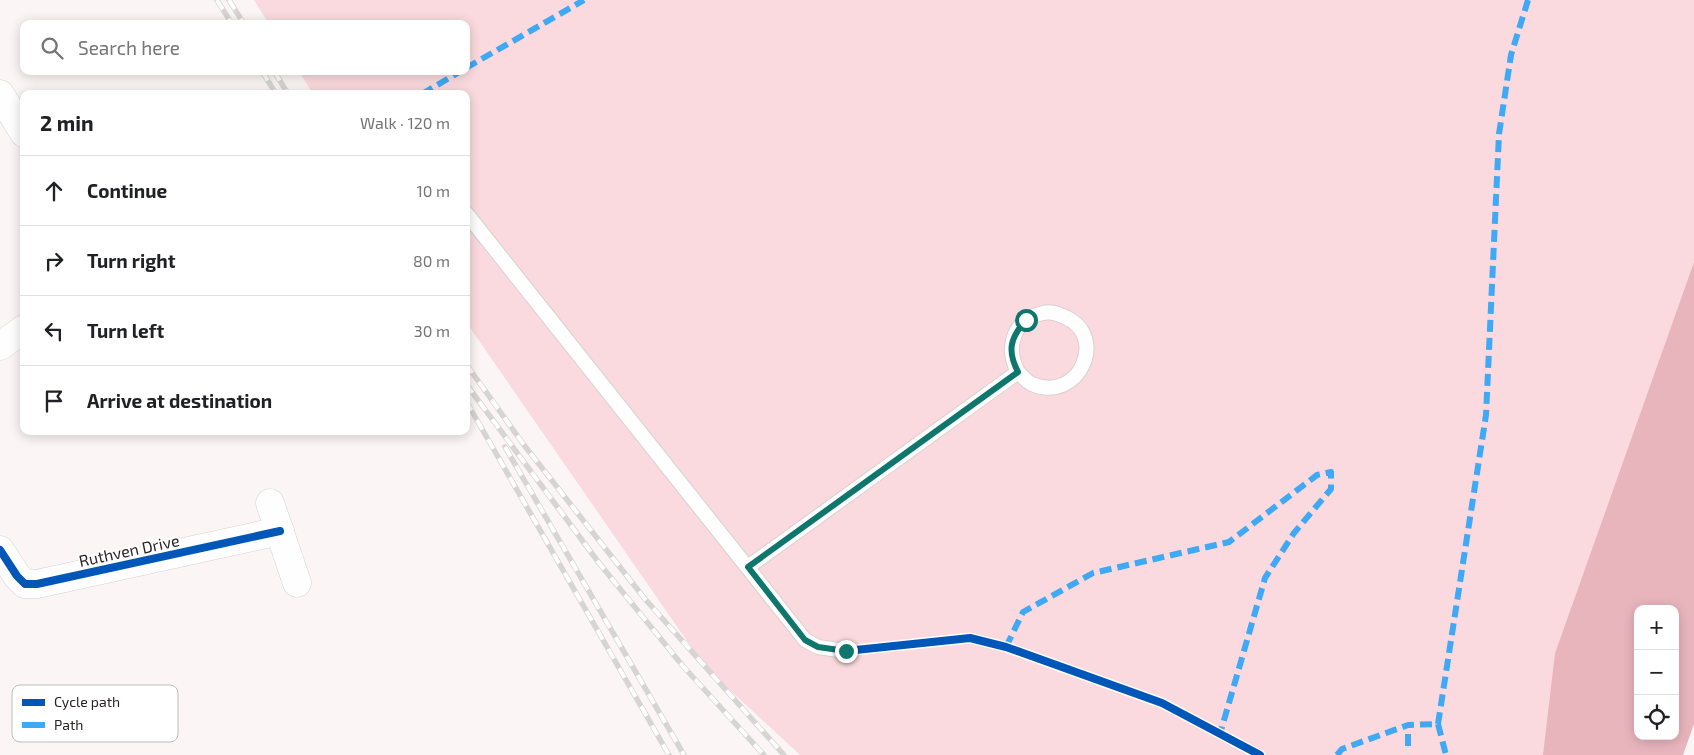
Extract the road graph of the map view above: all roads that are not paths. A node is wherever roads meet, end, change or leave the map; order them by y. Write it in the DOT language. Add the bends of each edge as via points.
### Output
graph roads {
  1 [pos="0,94"];
  2 [pos="20,126"];
  3 [pos="470,218"];
  4 [pos="20,332"];
  5 [pos="0,346"];
  6 [pos="1018,372"];
  7 [pos="270,503"];
  8 [pos="280,531"];
  9 [pos="0,550"];
  10 [pos="748,567"];
  11 [pos="297,583"];
  12 [pos="846,651"];
  1 -- 2 [label="street"];
  3 -- 10 [label="lane"];
  4 -- 5 [label="street"];
  6 -- 6 [label="lane" via="1011,349 1017,330 1026,320 1035,315 1056,313 1071,319 1081,331 1086,343 1084,365 1066,384 1044,388 1030,384"];
  6 -- 10 [label="lane"];
  7 -- 8 [label="street"];
  8 -- 9 [label="street, Ruthven Drive" via="37,584 25,584"];
  8 -- 11 [label="street"];
  10 -- 12 [label="lane" via="805,640 818,647"];
}
